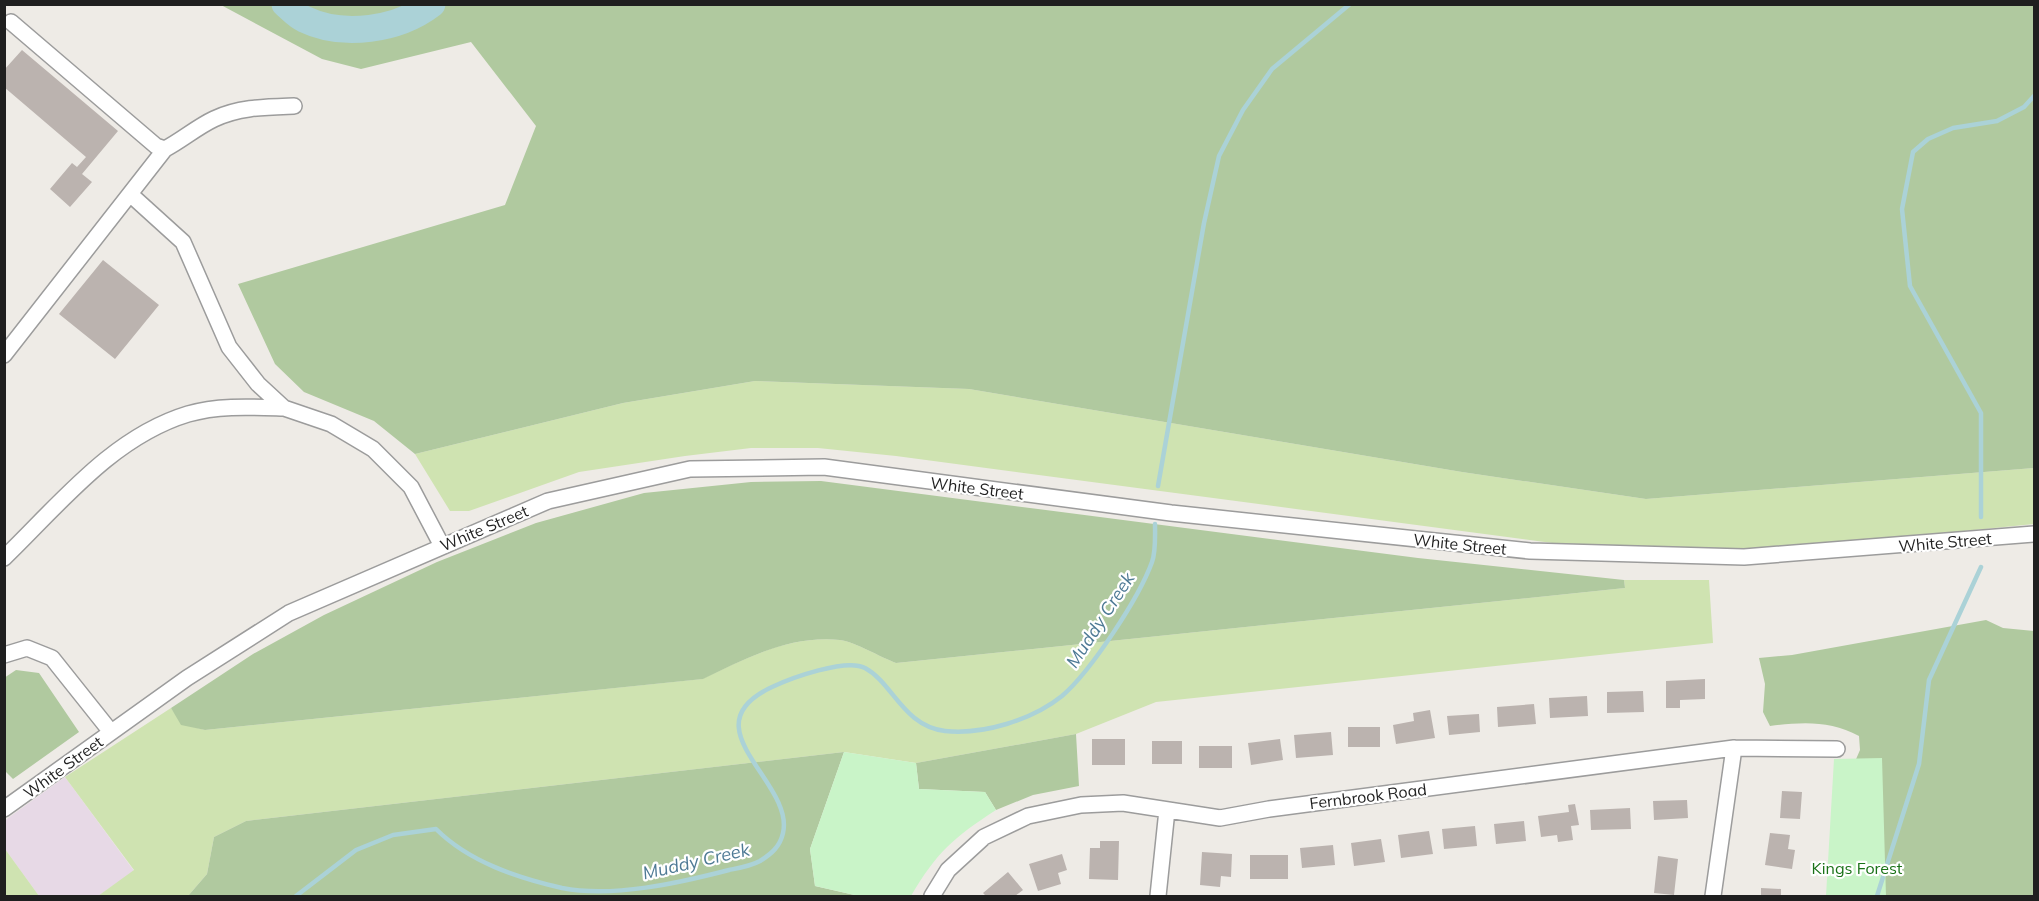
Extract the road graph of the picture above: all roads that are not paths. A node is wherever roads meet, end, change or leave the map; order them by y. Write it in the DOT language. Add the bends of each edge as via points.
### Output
graph roads {
  1 [pos="11,22"];
  2 [pos="294,106"];
  3 [pos="165,148"];
  4 [pos="130,194"];
  5 [pos="4,355"];
  6 [pos="284,408"];
  7 [pos="2034,534"];
  8 [pos="442,546"];
  9 [pos="4,558"];
  10 [pos="4,655"];
  11 [pos="111,732"];
  12 [pos="1734,748"];
  13 [pos="1837,749"];
  14 [pos="4,809"];
  15 [pos="1167,810"];
  16 [pos="932,897"];
  17 [pos="1158,897"];
  18 [pos="1713,897"];
  1 -- 3 [label="street" via="156,146"];
  2 -- 3 [label="street" via="230,112"];
  3 -- 4 [label="street"];
  4 -- 5 [label="street"];
  4 -- 6 [label="street" via="183,242 229,347 258,384"];
  6 -- 8 [label="street" via="331,424 373,449 411,487"];
  6 -- 9 [label="street" via="212,409 163,423 109,456"];
  7 -- 8 [label="street, White Street" via="1744,557 1530,551 1171,513 824,467 752,466 690,469 548,501"];
  8 -- 11 [label="street, White Street" via="289,614 187,678"];
  10 -- 11 [label="street" via="27,648 52,658"];
  11 -- 14 [label="street, White Street"];
  12 -- 13 [label="street, Fernbrook Road"];
  12 -- 15 [label="street, Fernbrook Road" via="1220,818"];
  12 -- 18 [label="street"];
  15 -- 16 [label="street, Fernbrook Road" via="1124,803 1028,816 984,837 948,870"];
  15 -- 17 [label="street"];
}
